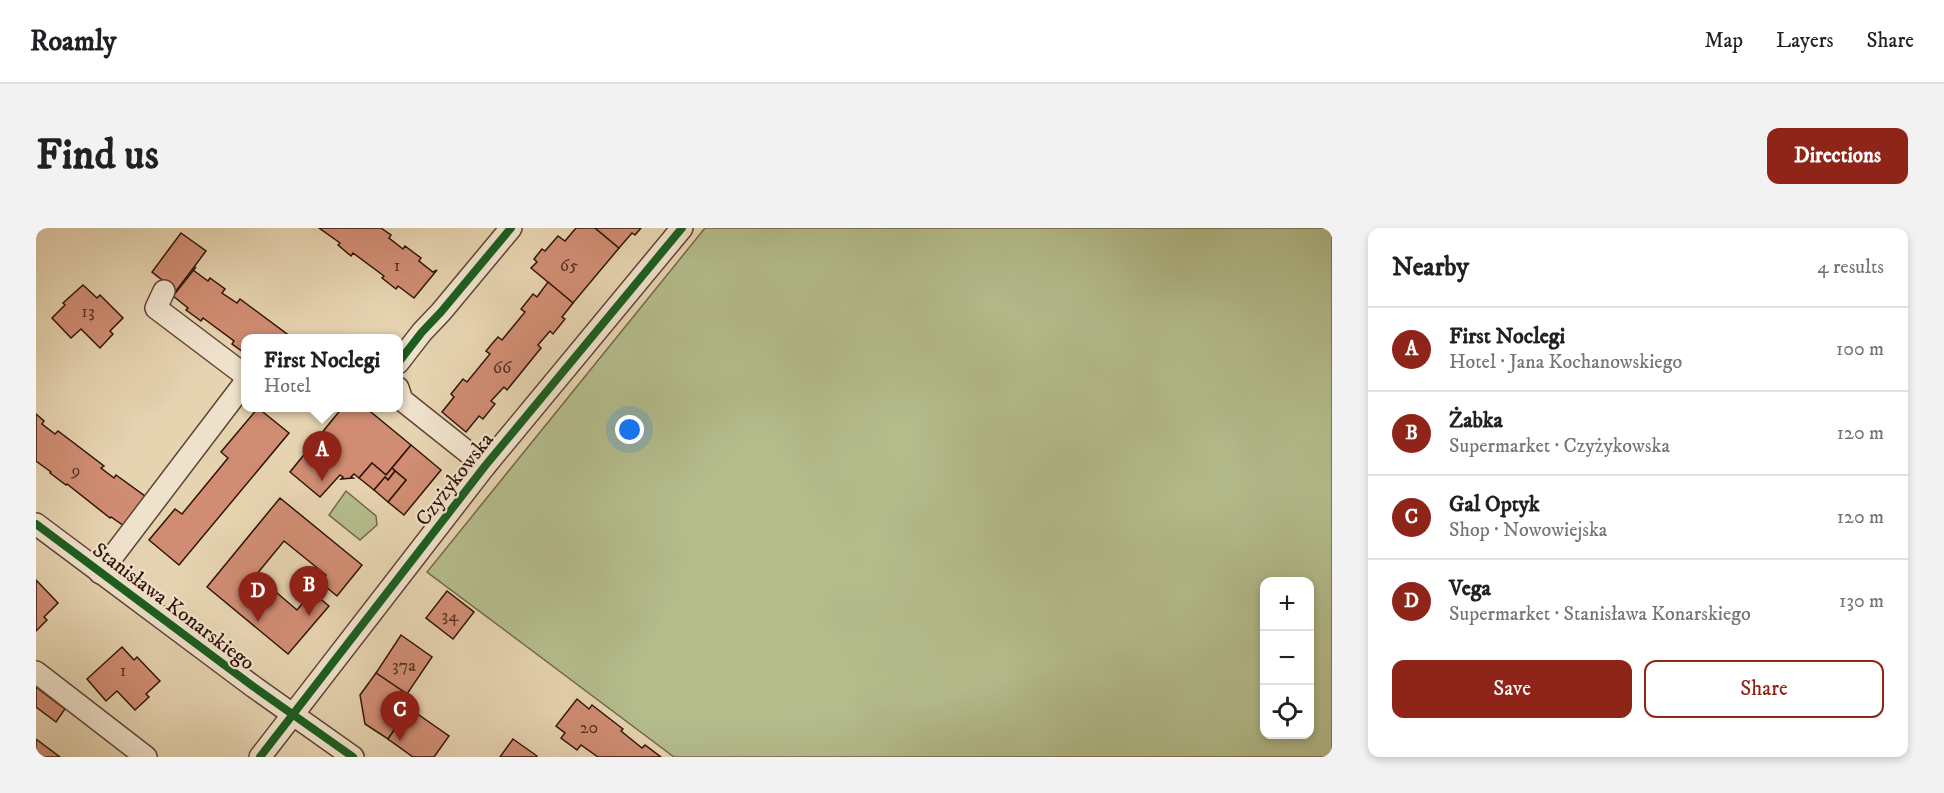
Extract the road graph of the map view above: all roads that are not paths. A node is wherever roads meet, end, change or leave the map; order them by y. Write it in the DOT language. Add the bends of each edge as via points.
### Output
graph roads {
  1 [pos="511,228"];
  2 [pos="682,228"];
  3 [pos="164,291"];
  4 [pos="403,358"];
  5 [pos="241,372"];
  6 [pos="241,388"];
  7 [pos="403,401"];
  8 [pos="485,466"];
  9 [pos="36,524"];
  10 [pos="100,573"];
  11 [pos="36,672"];
  12 [pos="292,714"];
  13 [pos="146,757"];
  14 [pos="260,757"];
  15 [pos="353,757"];
  1 -- 4 [label="street"];
  2 -- 8 [label="street, Czyżykowska"];
  3 -- 5 [label="street" via="156,308"];
  6 -- 10 [label="street"];
  7 -- 8 [label="street"];
  8 -- 12 [label="street, Czyżykowska"];
  9 -- 10 [label="street, Stanisława Konarskiego"];
  10 -- 12 [label="street, Stanisława Konarskiego"];
  11 -- 13 [label="street"];
  12 -- 14 [label="street, Czyżykowska"];
  12 -- 15 [label="street, Stanisława Konarskiego"];
}
